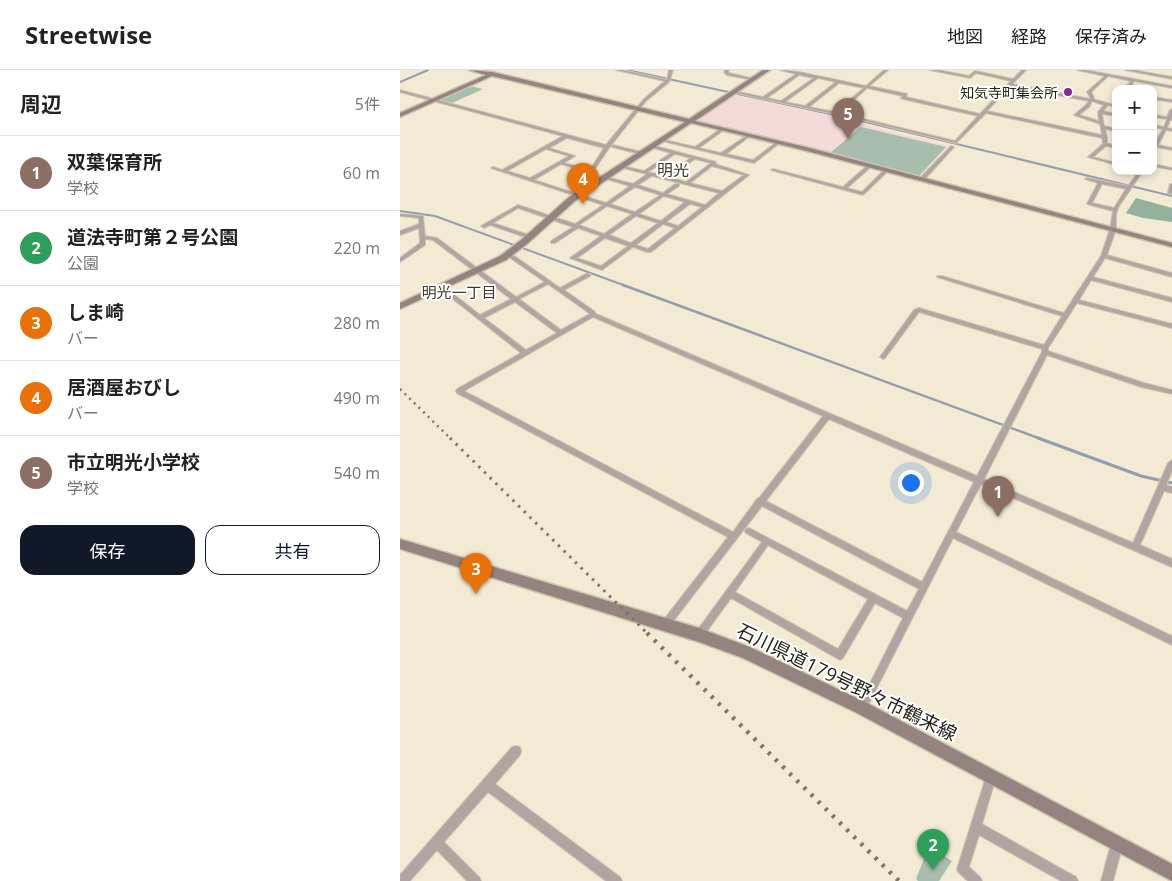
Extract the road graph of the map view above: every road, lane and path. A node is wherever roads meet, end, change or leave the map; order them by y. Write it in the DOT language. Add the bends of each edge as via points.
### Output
graph roads {
  1 [pos="472,70"];
  2 [pos="502,70"];
  3 [pos="618,70"];
  4 [pos="671,70"];
  5 [pos="727,70"];
  6 [pos="767,70"];
  7 [pos="782,70"];
  8 [pos="886,70"];
  9 [pos="932,70"];
  10 [pos="1024,70"];
  11 [pos="1081,70"];
  12 [pos="1127,70"];
  13 [pos="1104,72"];
  14 [pos="799,73"];
  15 [pos="491,75"];
  16 [pos="1108,75"];
  17 [pos="817,77"];
  18 [pos="1172,78"];
  19 [pos="668,80"];
  20 [pos="753,80"];
  21 [pos="1014,80"];
  22 [pos="1133,80"];
  23 [pos="840,81"];
  24 [pos="1009,85"];
  25 [pos="1129,85"];
  26 [pos="866,87"];
  27 [pos="1172,87"];
  28 [pos="400,92"];
  29 [pos="732,92"];
  30 [pos="764,98"];
  31 [pos="1157,99"];
  32 [pos="432,100"];
  33 [pos="1091,100"];
  34 [pos="782,102"];
  35 [pos="1172,102"];
  36 [pos="1107,104"];
  37 [pos="1112,105"];
  38 [pos="806,107"];
  39 [pos="637,109"];
  40 [pos="1172,110"];
  41 [pos="1100,112"];
  42 [pos="983,113"];
  43 [pos="835,114"];
  44 [pos="1112,114"];
  45 [pos="400,115"];
  46 [pos="1157,117"];
  47 [pos="1170,119"];
  48 [pos="688,121"];
  49 [pos="1103,125"];
  50 [pos="1157,127"];
  51 [pos="1112,128"];
  52 [pos="723,129"];
  53 [pos="1166,129"];
  54 [pos="1172,130"];
  55 [pos="749,135"];
  56 [pos="567,136"];
  57 [pos="1105,137"];
  58 [pos="1157,138"];
  59 [pos="1160,138"];
  60 [pos="660,140"];
  61 [pos="779,142"];
  62 [pos="1157,143"];
  63 [pos="1105,144"];
  64 [pos="607,146"];
  65 [pos="613,146"];
  66 [pos="651,146"];
  67 [pos="1112,146"];
  68 [pos="952,147"];
  69 [pos="546,148"];
  70 [pos="696,148"];
  71 [pos="1157,148"];
  72 [pos="1172,150"];
  73 [pos="674,152"];
  74 [pos="640,153"];
  75 [pos="723,154"];
  76 [pos="694,158"];
  77 [pos="560,163"];
  78 [pos="1112,163"];
  79 [pos="712,165"];
  80 [pos="621,166"];
  81 [pos="870,166"];
  82 [pos="1157,166"];
  83 [pos="494,168"];
  84 [pos="1172,169"];
  85 [pos="773,170"];
  86 [pos="887,170"];
  87 [pos="503,171"];
  88 [pos="590,171"];
  89 [pos="644,172"];
  90 [pos="651,174"];
  91 [pos="1138,175"];
  92 [pos="605,177"];
  93 [pos="665,178"];
  94 [pos="922,179"];
  95 [pos="1087,179"];
  96 [pos="530,180"];
  97 [pos="1101,182"];
  98 [pos="686,184"];
  99 [pos="677,185"];
  100 [pos="1172,185"];
  101 [pos="634,186"];
  102 [pos="1130,187"];
  103 [pos="844,189"];
  104 [pos="723,193"];
  105 [pos="1172,193"];
  106 [pos="664,194"];
  107 [pos="574,197"];
  108 [pos="688,202"];
  109 [pos="605,205"];
  110 [pos="706,207"];
  111 [pos="1115,210"];
  112 [pos="635,214"];
  113 [pos="400,215"];
  114 [pos="552,218"];
  115 [pos="661,223"];
  116 [pos="422,226"];
  117 [pos="575,226"];
  118 [pos="679,228"];
  119 [pos="1112,229"];
  120 [pos="400,233"];
  121 [pos="604,236"];
  122 [pos="422,237"];
  123 [pos="530,237"];
  124 [pos="553,242"];
  125 [pos="632,245"];
  126 [pos="1172,245"];
  127 [pos="508,254"];
  128 [pos="1104,256"];
  129 [pos="400,260"];
  130 [pos="477,270"];
  131 [pos="1171,272"];
  132 [pos="588,275"];
  133 [pos="940,277"];
  134 [pos="1091,278"];
  135 [pos="549,282"];
  136 [pos="441,287"];
  137 [pos="560,290"];
  138 [pos="515,300"];
  139 [pos="1172,300"];
  140 [pos="1075,301"];
  141 [pos="400,306"];
  142 [pos="594,315"];
  143 [pos="1064,316"];
  144 [pos="480,317"];
  145 [pos="1172,326"];
  146 [pos="561,333"];
  147 [pos="1045,350"];
  148 [pos="525,353"];
  149 [pos="883,357"];
  150 [pos="1172,392"];
  151 [pos="828,415"];
  152 [pos="1172,463"];
  153 [pos="978,480"];
  154 [pos="1163,483"];
  155 [pos="1172,490"];
  156 [pos="760,502"];
  157 [pos="749,531"];
  158 [pos="952,534"];
  159 [pos="733,536"];
  160 [pos="767,541"];
  161 [pos="400,544"];
  162 [pos="1135,547"];
  163 [pos="1172,563"];
  164 [pos="924,587"];
  165 [pos="730,593"];
  166 [pos="873,598"];
  167 [pos="908,616"];
  168 [pos="665,625"];
  169 [pos="699,635"];
  170 [pos="1172,641"];
  171 [pos="862,708"];
  172 [pos="516,751"];
  173 [pos="991,777"];
  174 [pos="487,785"];
  175 [pos="976,828"];
  176 [pos="437,842"];
  177 [pos="1116,844"];
  178 [pos="1172,873"];
  179 [pos="402,881"];
  180 [pos="475,881"];
  181 [pos="616,881"];
  182 [pos="976,881"];
  183 [pos="1072,881"];
  184 [pos="1107,881"];
  1 -- 15 [label="street"];
  2 -- 15 [label="street"];
  3 -- 19 [label="street"];
  4 -- 19 [label="street"];
  5 -- 20 [label="street" via="728,74"];
  6 -- 20 [label="street"];
  7 -- 14 [label="street"];
  8 -- 26 [label="street"];
  9 -- 21 [label="street" via="970,77 975,72"];
  10 -- 21 [label="street"];
  11 -- 13 [label="street"];
  12 -- 18 [label="street"];
  13 -- 16 [label="street"];
  14 -- 17 [label="street"];
  14 -- 30 [label="street"];
  15 -- 32 [label="street"];
  15 -- 39 [label="street"];
  16 -- 22 [label="street"];
  16 -- 33 [label="street" via="1089,92"];
  17 -- 23 [label="street"];
  17 -- 34 [label="street"];
  19 -- 39 [label="street"];
  20 -- 29 [label="street"];
  21 -- 24 [label="street"];
  22 -- 25 [label="street"];
  22 -- 27 [label="street"];
  23 -- 26 [label="street"];
  23 -- 38 [label="street"];
  24 -- 33 [label="street"];
  24 -- 42 [label="street"];
  26 -- 42 [label="street" via="906,95 903,98"];
  26 -- 43 [label="street"];
  28 -- 32 [label="street"];
  29 -- 30 [label="street"];
  29 -- 48 [label="street"];
  30 -- 34 [label="street"];
  31 -- 35 [label="street"];
  32 -- 45 [label="street"];
  32 -- 56 [label="street"];
  33 -- 36 [label="street"];
  33 -- 49 [label="street" via="1076,116"];
  34 -- 38 [label="street"];
  36 -- 37 [label="street"];
  36 -- 41 [label="street"];
  38 -- 43 [label="street"];
  39 -- 48 [label="street"];
  39 -- 64 [label="street"];
  40 -- 47 [label="street"];
  41 -- 44 [label="street"];
  41 -- 49 [label="street"];
  42 -- 43 [label="street" via="956,142"];
  42 -- 57 [label="street"];
  46 -- 47 [label="street"];
  47 -- 53 [label="street"];
  48 -- 52 [label="street"];
  48 -- 60 [label="street"];
  49 -- 51 [label="street"];
  49 -- 57 [label="street"];
  50 -- 53 [label="street"];
  52 -- 55 [label="street"];
  52 -- 70 [label="street"];
  53 -- 54 [label="street"];
  53 -- 59 [label="street"];
  55 -- 61 [label="street"];
  55 -- 75 [label="street"];
  56 -- 64 [label="street"];
  56 -- 69 [label="street"];
  57 -- 63 [label="street"];
  58 -- 59 [label="street"];
  59 -- 62 [label="street"];
  60 -- 66 [label="street"];
  60 -- 70 [label="street"];
  61 -- 75 [label="street" via="754,162"];
  61 -- 81 [label="street"];
  63 -- 67 [label="street"];
  63 -- 78 [label="street" via="1090,157"];
  64 -- 88 [label="street"];
  65 -- 74 [label="street"];
  66 -- 73 [label="street"];
  66 -- 74 [label="street"];
  68 -- 94 [label="street"];
  69 -- 77 [label="street" via="573,156"];
  69 -- 87 [label="street"];
  70 -- 75 [label="street"];
  71 -- 72 [label="street"];
  73 -- 76 [label="street"];
  73 -- 89 [label="street"];
  74 -- 80 [label="street"];
  76 -- 79 [label="street" via="714,163"];
  76 -- 93 [label="street"];
  77 -- 88 [label="street"];
  77 -- 96 [label="street"];
  79 -- 98 [label="street"];
  79 -- 104 [label="street" via="747,175"];
  80 -- 89 [label="street"];
  80 -- 92 [label="street"];
  81 -- 86 [label="street"];
  81 -- 103 [label="street"];
  82 -- 84 [label="street"];
  83 -- 87 [label="street"];
  85 -- 103 [label="street"];
  86 -- 94 [label="street"];
  86 -- 103 [label="street" via="863,194"];
  87 -- 96 [label="street"];
  88 -- 107 [label="street"];
  89 -- 90 [label="street"];
  90 -- 93 [label="street"];
  90 -- 101 [label="street"];
  91 -- 102 [label="street"];
  92 -- 101 [label="street"];
  92 -- 107 [label="street"];
  93 -- 98 [label="street"];
  94 -- 119 [label="street"];
  95 -- 97 [label="street"];
  96 -- 107 [label="street"];
  97 -- 102 [label="street"];
  97 -- 111 [label="street" via="1089,204"];
  98 -- 104 [label="street"];
  99 -- 106 [label="street"];
  100 -- 105 [label="street"];
  101 -- 106 [label="street"];
  101 -- 109 [label="street"];
  102 -- 111 [label="street"];
  104 -- 110 [label="street"];
  106 -- 108 [label="street"];
  106 -- 112 [label="street"];
  107 -- 109 [label="street"];
  107 -- 114 [label="street"];
  108 -- 110 [label="street"];
  108 -- 115 [label="street"];
  109 -- 112 [label="street"];
  109 -- 117 [label="street"];
  110 -- 118 [label="street"];
  111 -- 119 [label="street"];
  112 -- 115 [label="street"];
  112 -- 121 [label="street"];
  113 -- 116 [label="street" via="422,217"];
  114 -- 117 [label="street"];
  114 -- 123 [label="street"];
  114 -- 123 [label="street" via="518,206 486,225"];
  115 -- 118 [label="street"];
  115 -- 125 [label="street"];
  116 -- 120 [label="street"];
  116 -- 122 [label="street"];
  117 -- 121 [label="street"];
  117 -- 124 [label="street"];
  118 -- 125 [label="street" via="649,251"];
  119 -- 126 [label="street"];
  119 -- 128 [label="street"];
  121 -- 125 [label="street"];
  121 -- 125 [label="street" via="573,258 602,268"];
  122 -- 129 [label="street" via="423,244"];
  122 -- 130 [label="street" via="435,239"];
  123 -- 127 [label="street"];
  127 -- 130 [label="street"];
  127 -- 135 [label="street"];
  128 -- 131 [label="street"];
  128 -- 134 [label="street"];
  130 -- 136 [label="street"];
  130 -- 138 [label="street"];
  132 -- 137 [label="street"];
  133 -- 143 [label="street"];
  134 -- 139 [label="street"];
  134 -- 140 [label="street"];
  135 -- 137 [label="street"];
  135 -- 138 [label="street"];
  136 -- 141 [label="street"];
  136 -- 144 [label="street"];
  137 -- 142 [label="street"];
  138 -- 144 [label="street"];
  138 -- 146 [label="street"];
  140 -- 143 [label="street"];
  140 -- 145 [label="street"];
  142 -- 146 [label="street"];
  142 -- 151 [label="street"];
  143 -- 147 [label="street"];
  144 -- 148 [label="street"];
  146 -- 148 [label="street"];
  147 -- 149 [label="street" via="919,310"];
  147 -- 150 [label="street"];
  147 -- 153 [label="street"];
  148 -- 159 [label="street" via="459,391"];
  151 -- 153 [label="street"];
  151 -- 156 [label="street"];
  152 -- 154 [label="street"];
  153 -- 158 [label="street"];
  153 -- 162 [label="street"];
  154 -- 155 [label="street"];
  154 -- 162 [label="street"];
  156 -- 159 [label="street"];
  156 -- 164 [label="street"];
  157 -- 160 [label="street"];
  158 -- 164 [label="street"];
  158 -- 170 [label="street"];
  159 -- 168 [label="street"];
  160 -- 165 [label="street"];
  160 -- 166 [label="street"];
  161 -- 168 [label="street, 石川県道179号野々市鶴来線"];
  162 -- 163 [label="street"];
  164 -- 167 [label="street"];
  165 -- 166 [label="street" via="840,655"];
  165 -- 169 [label="street"];
  166 -- 167 [label="street"];
  167 -- 171 [label="street"];
  168 -- 169 [label="street, 石川県道179号野々市鶴来線"];
  169 -- 171 [label="street, 石川県道179号野々市鶴来線" via="755,656"];
  171 -- 173 [label="street, 石川県道179号野々市鶴来線"];
  172 -- 174 [label="street"];
  173 -- 175 [label="street"];
  173 -- 177 [label="street, 石川県道179号野々市鶴来線"];
  174 -- 176 [label="street"];
  174 -- 181 [label="street"];
  175 -- 182 [label="street" via="963,869"];
  175 -- 183 [label="street"];
  176 -- 179 [label="street"];
  176 -- 180 [label="street"];
  177 -- 178 [label="street, 石川県道179号野々市鶴来線"];
  177 -- 184 [label="street"];
}
